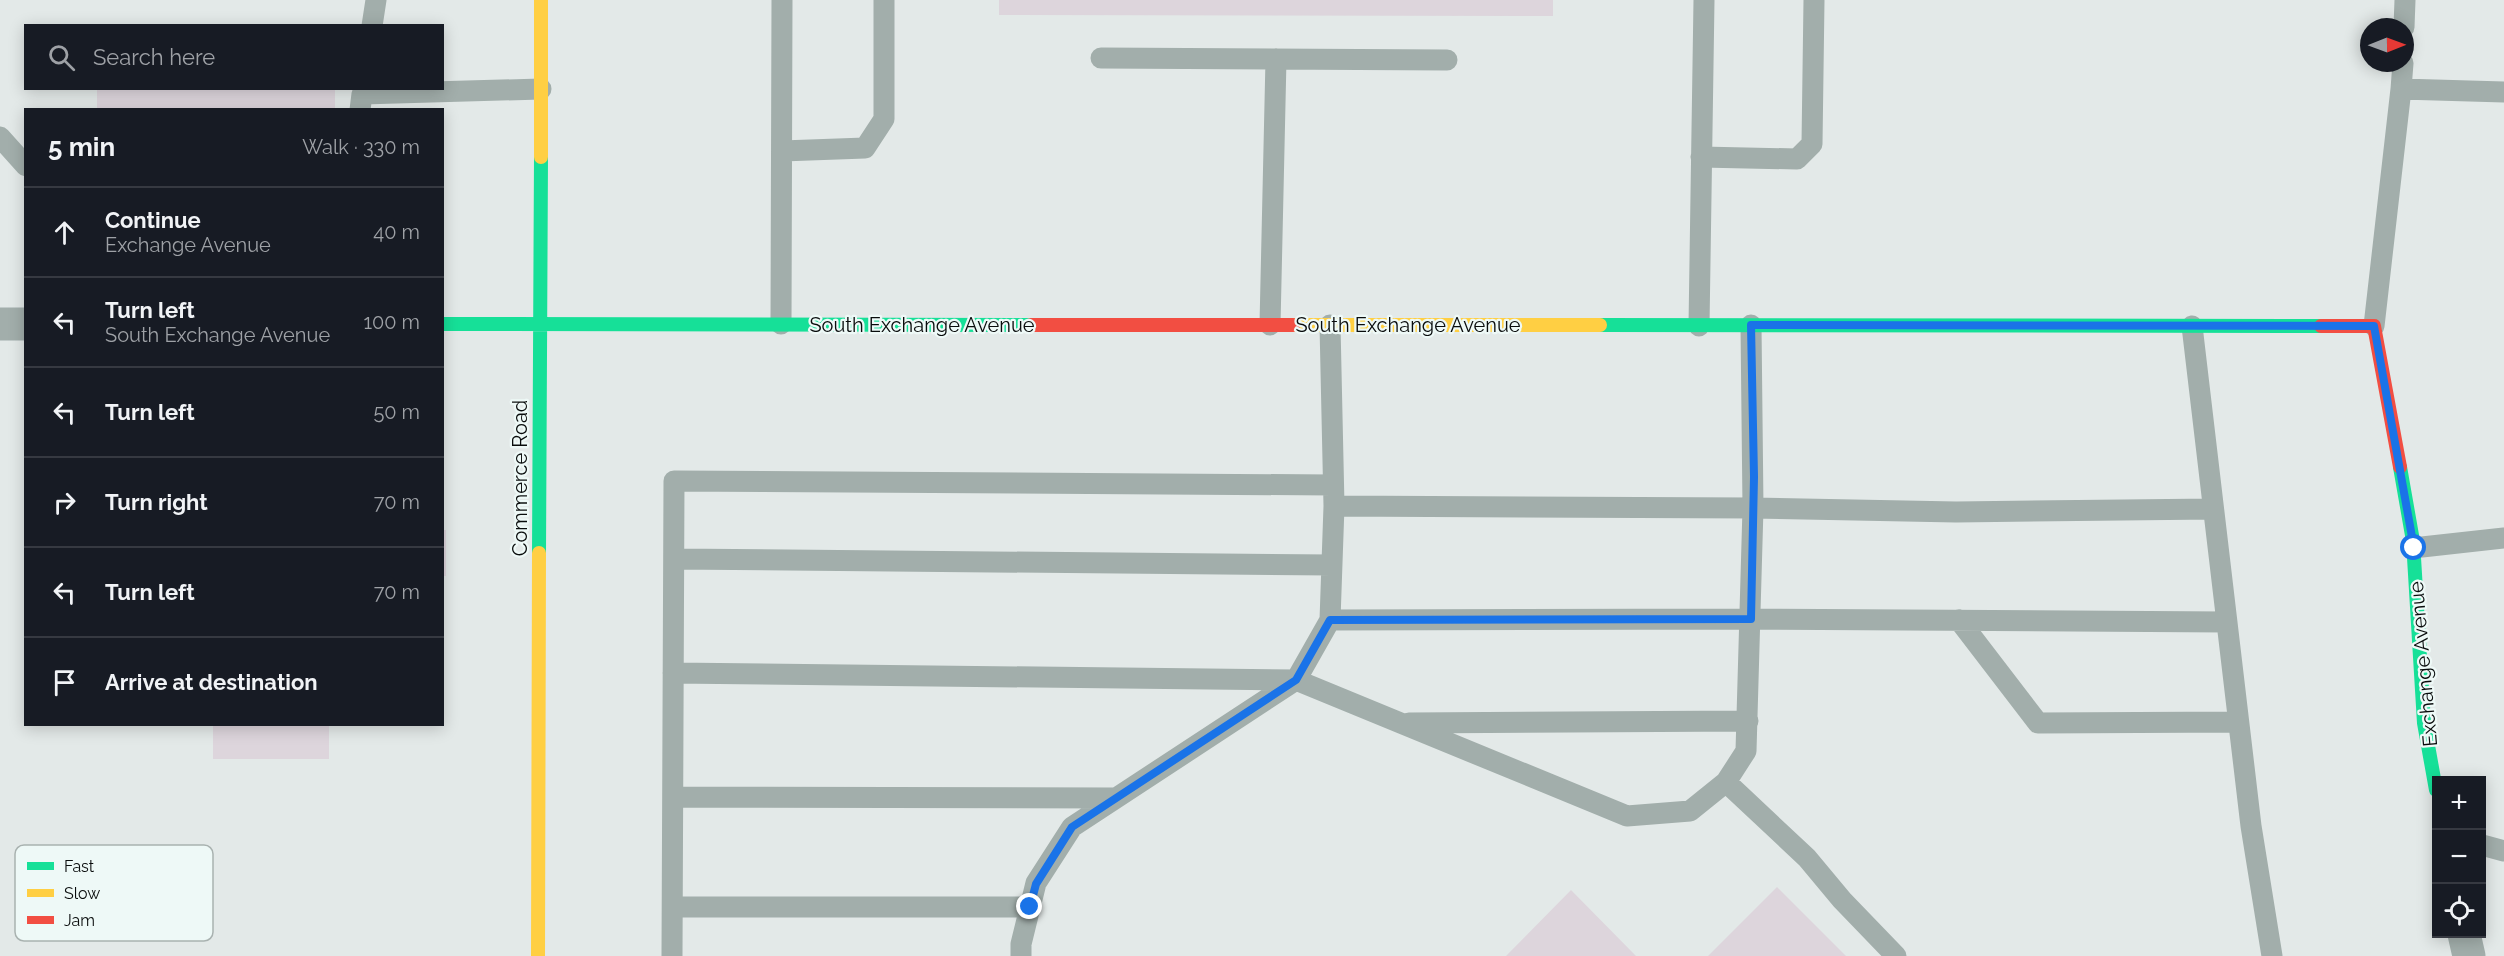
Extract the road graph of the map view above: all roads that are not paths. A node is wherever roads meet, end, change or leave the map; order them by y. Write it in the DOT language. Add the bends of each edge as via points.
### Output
graph roads {
  1 [pos="376,0"];
  2 [pos="541,0"];
  3 [pos="782,0"];
  4 [pos="884,0"];
  5 [pos="1704,0"];
  6 [pos="1814,0"];
  7 [pos="2405,0"];
  8 [pos="2404,18"];
  9 [pos="372,24"];
  10 [pos="1101,57"];
  11 [pos="1276,59"];
  12 [pos="1447,60"];
  13 [pos="2402,72"];
  14 [pos="541,89"];
  15 [pos="2401,89"];
  16 [pos="2504,92"];
  17 [pos="362,97"];
  18 [pos="0,137"];
  19 [pos="782,151"];
  20 [pos="1701,157"];
  21 [pos="24,163"];
  22 [pos="0,324"];
  23 [pos="24,324"];
  24 [pos="444,324"];
  25 [pos="540,324"];
  26 [pos="781,324"];
  27 [pos="1270,325"];
  28 [pos="1330,325"];
  29 [pos="1751,325"];
  30 [pos="1699,326"];
  31 [pos="2192,326"];
  32 [pos="2374,326"];
  33 [pos="1333,496"];
  34 [pos="1754,508"];
  35 [pos="2213,509"];
  36 [pos="2504,538"];
  37 [pos="2414,548"];
  38 [pos="674,559"];
  39 [pos="1332,565"];
  40 [pos="1751,619"];
  41 [pos="1330,620"];
  42 [pos="1959,620"];
  43 [pos="2226,622"];
  44 [pos="673,673"];
  45 [pos="1296,680"];
  46 [pos="1748,721"];
  47 [pos="2238,722"];
  48 [pos="1400,723"];
  49 [pos="2433,776"];
  50 [pos="1726,782"];
  51 [pos="673,797"];
  52 [pos="1115,798"];
  53 [pos="2486,846"];
  54 [pos="2504,851"];
  55 [pos="1030,907"];
  56 [pos="673,908"];
  57 [pos="2465,938"];
  58 [pos="538,956"];
  59 [pos="672,956"];
  60 [pos="1021,956"];
  61 [pos="1896,956"];
  62 [pos="2272,956"];
  63 [pos="2469,956"];
  1 -- 9 [label="lane"];
  2 -- 14 [label="street, Commerce Road"];
  3 -- 19 [label="lane"];
  4 -- 19 [label="lane" via="884,119 865,148"];
  5 -- 20 [label="lane"];
  6 -- 20 [label="lane" via="1812,144 1797,159"];
  7 -- 8 [label="lane"];
  10 -- 11 [label="lane"];
  11 -- 12 [label="lane"];
  11 -- 27 [label="lane"];
  13 -- 15 [label="lane"];
  14 -- 17 [label="lane"];
  14 -- 25 [label="street, Commerce Road"];
  15 -- 16 [label="lane"];
  15 -- 32 [label="lane"];
  18 -- 21 [label="lane"];
  19 -- 26 [label="lane"];
  20 -- 30 [label="lane"];
  22 -- 23 [label="street"];
  24 -- 25 [label="street, South Exchange Avenue"];
  25 -- 26 [label="street, South Exchange Avenue"];
  25 -- 58 [label="street, Commerce Road"];
  26 -- 27 [label="street, South Exchange Avenue"];
  27 -- 28 [label="street, South Exchange Avenue"];
  28 -- 30 [label="street, South Exchange Avenue"];
  28 -- 33 [label="lane"];
  29 -- 30 [label="street, South Exchange Avenue"];
  29 -- 31 [label="street, South Exchange Avenue"];
  29 -- 34 [label="lane"];
  31 -- 32 [label="street, South Exchange Avenue"];
  31 -- 35 [label="lane"];
  32 -- 37 [label="street, Exchange Avenue"];
  33 -- 34 [label="lane"];
  33 -- 38 [label="lane" via="674,481"];
  33 -- 39 [label="lane"];
  34 -- 35 [label="lane" via="1956,512"];
  34 -- 40 [label="lane"];
  35 -- 43 [label="lane"];
  36 -- 37 [label="lane"];
  37 -- 49 [label="street, Exchange Avenue" via="2424,723"];
  38 -- 39 [label="lane"];
  38 -- 44 [label="lane"];
  39 -- 41 [label="lane"];
  40 -- 41 [label="lane"];
  40 -- 42 [label="lane"];
  40 -- 46 [label="lane"];
  41 -- 45 [label="lane"];
  42 -- 43 [label="lane"];
  42 -- 47 [label="lane" via="2038,723"];
  43 -- 47 [label="lane"];
  44 -- 45 [label="lane"];
  44 -- 51 [label="lane"];
  45 -- 48 [label="lane"];
  45 -- 52 [label="lane"];
  46 -- 48 [label="lane"];
  46 -- 50 [label="lane" via="1746,752"];
  47 -- 62 [label="lane"];
  48 -- 50 [label="lane" via="1627,816 1690,811"];
  50 -- 61 [label="lane" via="1807,858"];
  51 -- 52 [label="lane"];
  51 -- 56 [label="lane"];
  52 -- 55 [label="lane" via="1072,827 1036,884"];
  53 -- 54 [label="lane"];
  55 -- 56 [label="lane"];
  55 -- 60 [label="lane"];
  56 -- 59 [label="lane"];
  57 -- 63 [label="street"];
}
